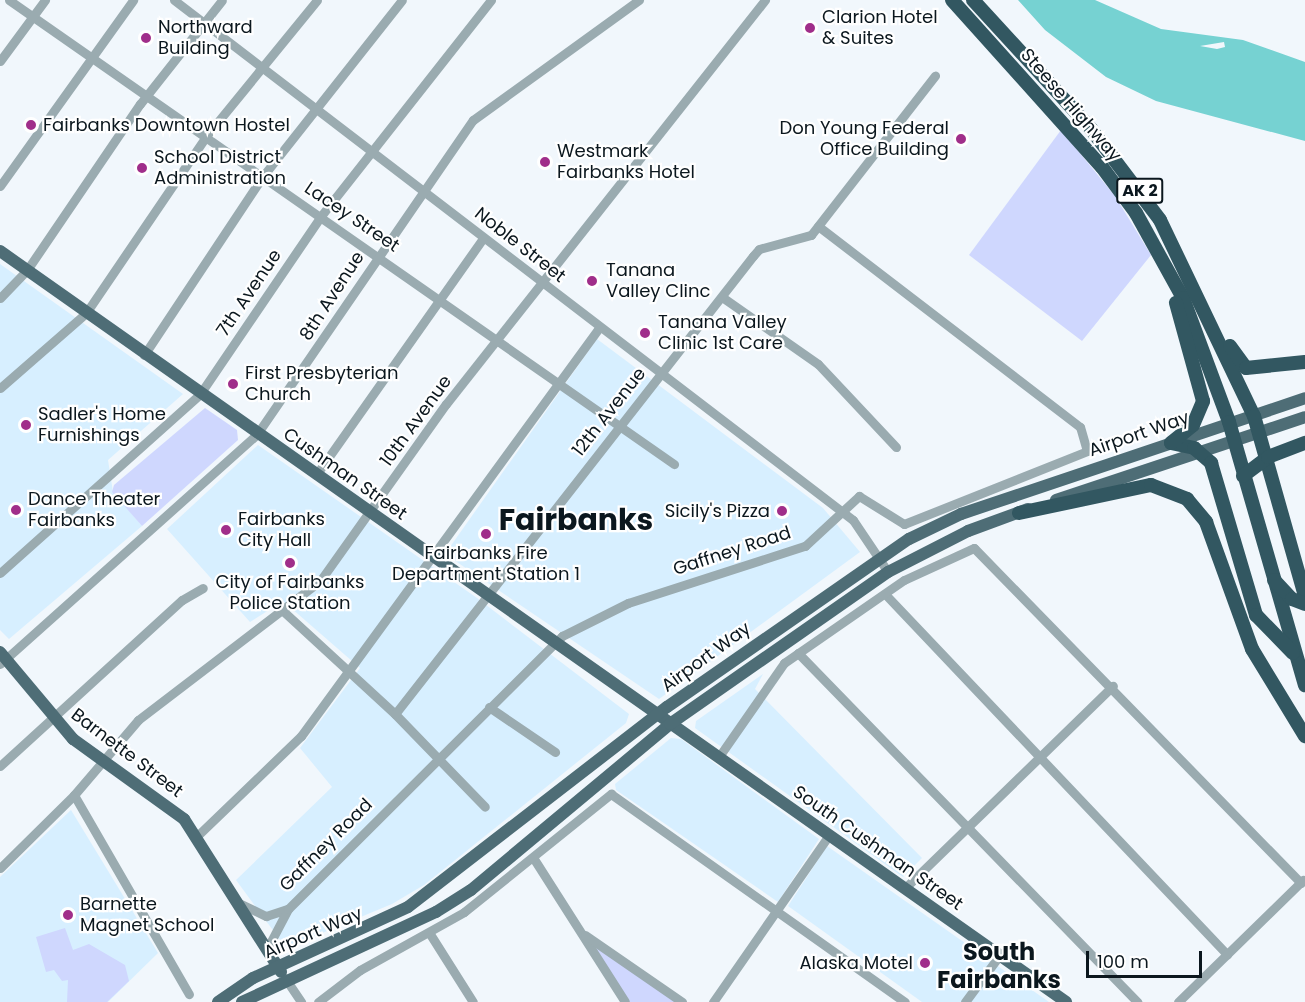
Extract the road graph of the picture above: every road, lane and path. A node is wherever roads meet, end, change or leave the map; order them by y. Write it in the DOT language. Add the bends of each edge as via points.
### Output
graph roads {
  1 [pos="9,0"];
  2 [pos="45,0"];
  3 [pos="133,0"];
  4 [pos="174,0"];
  5 [pos="222,0"];
  6 [pos="316,0"];
  7 [pos="402,0"];
  8 [pos="491,0"];
  9 [pos="639,0"];
  10 [pos="765,0"];
  11 [pos="952,0"];
  12 [pos="973,0"];
  13 [pos="32,16"];
  14 [pos="204,23"];
  15 [pos="89,57"];
  16 [pos="0,61"];
  17 [pos="262,66"];
  18 [pos="935,76"];
  19 [pos="148,96"];
  20 [pos="316,108"];
  21 [pos="207,135"];
  22 [pos="370,151"];
  23 [pos="262,176"];
  24 [pos="0,186"];
  25 [pos="425,191"];
  26 [pos="321,216"];
  27 [pos="1160,220"];
  28 [pos="818,226"];
  29 [pos="1150,237"];
  30 [pos="483,238"];
  31 [pos="0,251"];
  32 [pos="379,254"];
  33 [pos="27,270"];
  34 [pos="541,283"];
  35 [pos="722,297"];
  36 [pos="0,298"];
  37 [pos="439,298"];
  38 [pos="86,313"];
  39 [pos="599,328"];
  40 [pos="498,338"];
  41 [pos="144,355"];
  42 [pos="1305,362"];
  43 [pos="661,374"];
  44 [pos="558,382"];
  45 [pos="0,388"];
  46 [pos="200,394"];
  47 [pos="1305,398"];
  48 [pos="1254,416"];
  49 [pos="1305,417"];
  50 [pos="1229,422"];
  51 [pos="619,424"];
  52 [pos="1260,431"];
  53 [pos="257,434"];
  54 [pos="1233,440"];
  55 [pos="1171,442"];
  56 [pos="1305,443"];
  57 [pos="896,447"];
  58 [pos="1200,451"];
  59 [pos="1268,457"];
  60 [pos="674,464"];
  61 [pos="316,475"];
  62 [pos="1243,476"];
  63 [pos="842,513"];
  64 [pos="1018,513"];
  65 [pos="370,514"];
  66 [pos="433,556"];
  67 [pos="880,556"];
  68 [pos="1269,571"];
  69 [pos="888,572"];
  70 [pos="0,573"];
  71 [pos="203,588"];
  72 [pos="885,594"];
  73 [pos="487,595"];
  74 [pos="1305,596"];
  75 [pos="1305,604"];
  76 [pos="284,611"];
  77 [pos="552,642"];
  78 [pos="1292,652"];
  79 [pos="798,653"];
  80 [pos="2,658"];
  81 [pos="1305,662"];
  82 [pos="348,672"];
  83 [pos="1305,685"];
  84 [pos="1113,686"];
  85 [pos="489,707"];
  86 [pos="395,714"];
  87 [pos="657,715"];
  88 [pos="51,718"];
  89 [pos="670,724"];
  90 [pos="1305,736"];
  91 [pos="555,752"];
  92 [pos="718,758"];
  93 [pos="1039,758"];
  94 [pos="438,759"];
  95 [pos="101,760"];
  96 [pos="0,766"];
  97 [pos="74,795"];
  98 [pos="485,807"];
  99 [pos="965,829"];
  100 [pos="829,835"];
  101 [pos="196,837"];
  102 [pos="534,859"];
  103 [pos="0,868"];
  104 [pos="1303,880"];
  105 [pos="905,888"];
  106 [pos="237,902"];
  107 [pos="288,909"];
  108 [pos="779,909"];
  109 [pos="582,933"];
  110 [pos="430,934"];
  111 [pos="267,949"];
  112 [pos="1227,954"];
  113 [pos="999,956"];
  114 [pos="278,967"];
  115 [pos="285,978"];
  116 [pos="189,994"];
  117 [pos="218,1002"];
  118 [pos="242,1002"];
  119 [pos="301,1002"];
  120 [pos="318,1002"];
  121 [pos="473,1002"];
  122 [pos="625,1002"];
  123 [pos="682,1002"];
  124 [pos="713,1002"];
  125 [pos="905,1002"];
  126 [pos="965,1002"];
  127 [pos="1066,1002"];
  128 [pos="1137,1002"];
  129 [pos="1178,1002"];
  1 -- 13 [label="street, Lacey Street"];
  2 -- 13 [label="street"];
  3 -- 15 [label="street"];
  4 -- 14 [label="street, Noble Street"];
  5 -- 14 [label="street"];
  6 -- 17 [label="street"];
  7 -- 20 [label="street"];
  8 -- 22 [label="street, 7th Avenue"];
  9 -- 25 [label="street, 8th Avenue" via="473,120"];
  10 -- 34 [label="street, 10th Avenue"];
  11 -- 29 [label="highway, Steese Highway / AK 2" via="1085,145"];
  12 -- 27 [label="highway, Steese Highway / AK 2" via="1091,129"];
  13 -- 15 [label="street, Lacey Street"];
  13 -- 16 [label="street"];
  14 -- 17 [label="street, Noble Street"];
  14 -- 19 [label="street"];
  15 -- 19 [label="street, Lacey Street"];
  15 -- 24 [label="street"];
  17 -- 20 [label="street, Noble Street"];
  17 -- 21 [label="street"];
  18 -- 28 [label="street, 12th Avenue"];
  19 -- 21 [label="street, Lacey Street"];
  19 -- 33 [label="street"];
  20 -- 22 [label="street, Noble Street"];
  20 -- 23 [label="street"];
  21 -- 23 [label="street, Lacey Street"];
  21 -- 38 [label="street"];
  22 -- 25 [label="street, Noble Street"];
  22 -- 26 [label="street, 7th Avenue"];
  23 -- 26 [label="street, Lacey Street"];
  23 -- 41 [label="street"];
  25 -- 30 [label="street, Noble Street"];
  25 -- 32 [label="street, 8th Avenue"];
  26 -- 32 [label="street, Lacey Street"];
  26 -- 46 [label="street, 7th Avenue"];
  27 -- 42 [label="highway" via="1196,274 1246,368"];
  27 -- 48 [label="highway, Steese Highway / AK 2"];
  28 -- 35 [label="street, 12th Avenue" via="806,239 759,249"];
  28 -- 63 [label="street, Gaffney Road" via="1073,421 1088,440 1079,458 904,524 893,522 865,497 853,500"];
  29 -- 50 [label="highway, Steese Highway / AK 2" via="1197,330"];
  29 -- 55 [label="highway" via="1203,392 1193,425"];
  30 -- 34 [label="street, Noble Street"];
  30 -- 37 [label="street"];
  31 -- 33 [label="main road, Cushman Street"];
  32 -- 37 [label="street, Lacey Street"];
  32 -- 53 [label="street, 8th Avenue"];
  33 -- 36 [label="street"];
  33 -- 38 [label="main road, Cushman Street"];
  34 -- 39 [label="street, Noble Street"];
  34 -- 40 [label="street, 10th Avenue"];
  35 -- 43 [label="street, 12th Avenue"];
  35 -- 57 [label="street" via="818,364"];
  37 -- 40 [label="street, Lacey Street"];
  37 -- 61 [label="street"];
  38 -- 41 [label="main road, Cushman Street"];
  38 -- 45 [label="street"];
  39 -- 43 [label="street, Noble Street"];
  39 -- 44 [label="street"];
  40 -- 44 [label="street, Lacey Street"];
  40 -- 65 [label="street, 10th Avenue"];
  41 -- 46 [label="main road, Cushman Street"];
  43 -- 51 [label="street, 12th Avenue"];
  43 -- 63 [label="street, Noble Street"];
  44 -- 51 [label="street, Lacey Street"];
  44 -- 66 [label="street"];
  46 -- 53 [label="main road, Cushman Street"];
  46 -- 70 [label="street, 7th Avenue"];
  47 -- 48 [label="main road"];
  48 -- 50 [label="main road, Airport Way"];
  48 -- 52 [label="highway, Steese Highway / AK 2"];
  49 -- 52 [label="main road"];
  50 -- 54 [label="highway, Steese Highway / AK 2"];
  50 -- 55 [label="main road, Airport Way"];
  51 -- 60 [label="street, Lacey Street"];
  51 -- 73 [label="street, 12th Avenue"];
  52 -- 54 [label="main road, Airport Way"];
  52 -- 59 [label="highway, AK 2"];
  53 -- 61 [label="main road, Cushman Street"];
  53 -- 80 [label="street, 8th Avenue"];
  54 -- 58 [label="main road, Airport Way"];
  54 -- 62 [label="highway, AK 2"];
  55 -- 58 [label="highway"];
  55 -- 67 [label="main road, Airport Way" via="962,514"];
  56 -- 59 [label="highway"];
  58 -- 64 [label="main road, Airport Way"];
  58 -- 78 [label="highway" via="1211,463 1256,615"];
  59 -- 62 [label="highway"];
  59 -- 74 [label="highway, AK 2"];
  61 -- 65 [label="main road, Cushman Street"];
  62 -- 68 [label="highway, AK 2"];
  63 -- 67 [label="street, Noble Street"];
  63 -- 77 [label="street, Gaffney Road" via="805,546 628,603"];
  64 -- 69 [label="main road, Airport Way"];
  64 -- 90 [label="highway" via="1151,485 1187,498 1206,522 1252,649"];
  65 -- 66 [label="main road, Cushman Street"];
  65 -- 76 [label="street, 10th Avenue" via="320,581"];
  66 -- 73 [label="main road, Cushman Street"];
  66 -- 82 [label="street"];
  67 -- 69 [label="street, Noble Street"];
  67 -- 87 [label="main road, Airport Way"];
  68 -- 75 [label="highway" via="1285,593"];
  68 -- 78 [label="highway, AK 2"];
  69 -- 89 [label="main road, Airport Way"];
  71 -- 88 [label="street"];
  72 -- 79 [label="street"];
  72 -- 84 [label="street" via="950,555 974,548"];
  72 -- 93 [label="street"];
  73 -- 77 [label="main road, Cushman Street"];
  73 -- 86 [label="street, 12th Avenue"];
  76 -- 82 [label="street"];
  76 -- 95 [label="street, 10th Avenue" via="138,720"];
  77 -- 85 [label="street, Gaffney Road"];
  77 -- 87 [label="main road, Cushman Street"];
  78 -- 81 [label="highway"];
  78 -- 83 [label="highway, AK 2"];
  79 -- 92 [label="street" via="773,673"];
  79 -- 99 [label="street"];
  80 -- 88 [label="main road, Barnette Street"];
  82 -- 86 [label="street"];
  82 -- 101 [label="street" via="301,736"];
  84 -- 93 [label="street"];
  84 -- 104 [label="street"];
  85 -- 91 [label="street"];
  85 -- 94 [label="street, Gaffney Road"];
  86 -- 94 [label="street"];
  87 -- 89 [label="main road, Cushman Street"];
  87 -- 114 [label="main road, Airport Way" via="408,907 356,936"];
  88 -- 95 [label="main road, Barnette Street"];
  88 -- 96 [label="street"];
  89 -- 92 [label="main road, South Cushman Street"];
  89 -- 115 [label="main road, Airport Way" via="471,890 381,942"];
  92 -- 100 [label="main road, South Cushman Street"];
  93 -- 99 [label="street"];
  93 -- 112 [label="street"];
  94 -- 98 [label="street"];
  94 -- 107 [label="street, Gaffney Road"];
  95 -- 97 [label="street, 10th Avenue"];
  95 -- 101 [label="main road, Barnette Street" via="173,808"];
  97 -- 103 [label="street, 10th Avenue"];
  97 -- 116 [label="street"];
  99 -- 105 [label="street"];
  99 -- 128 [label="street"];
  100 -- 105 [label="main road, South Cushman Street"];
  100 -- 108 [label="street"];
  101 -- 106 [label="main road, Barnette Street"];
  102 -- 108 [label="street" via="611,794"];
  102 -- 109 [label="street"];
  102 -- 110 [label="street"];
  104 -- 112 [label="street"];
  105 -- 113 [label="main road, South Cushman Street"];
  106 -- 107 [label="street, Gaffney Road" via="261,915"];
  106 -- 111 [label="main road, Barnette Street"];
  107 -- 111 [label="street, Gaffney Road"];
  108 -- 124 [label="street"];
  108 -- 125 [label="street"];
  109 -- 122 [label="street"];
  109 -- 123 [label="street"];
  110 -- 120 [label="street" via="360,970"];
  110 -- 121 [label="street"];
  111 -- 114 [label="main road, Barnette Street"];
  112 -- 129 [label="street"];
  113 -- 126 [label="street"];
  113 -- 127 [label="main road, South Cushman Street"];
  114 -- 115 [label="main road, Barnette Street"];
  114 -- 117 [label="main road, Airport Way"];
  115 -- 118 [label="main road, Airport Way"];
  115 -- 119 [label="street"];
}
